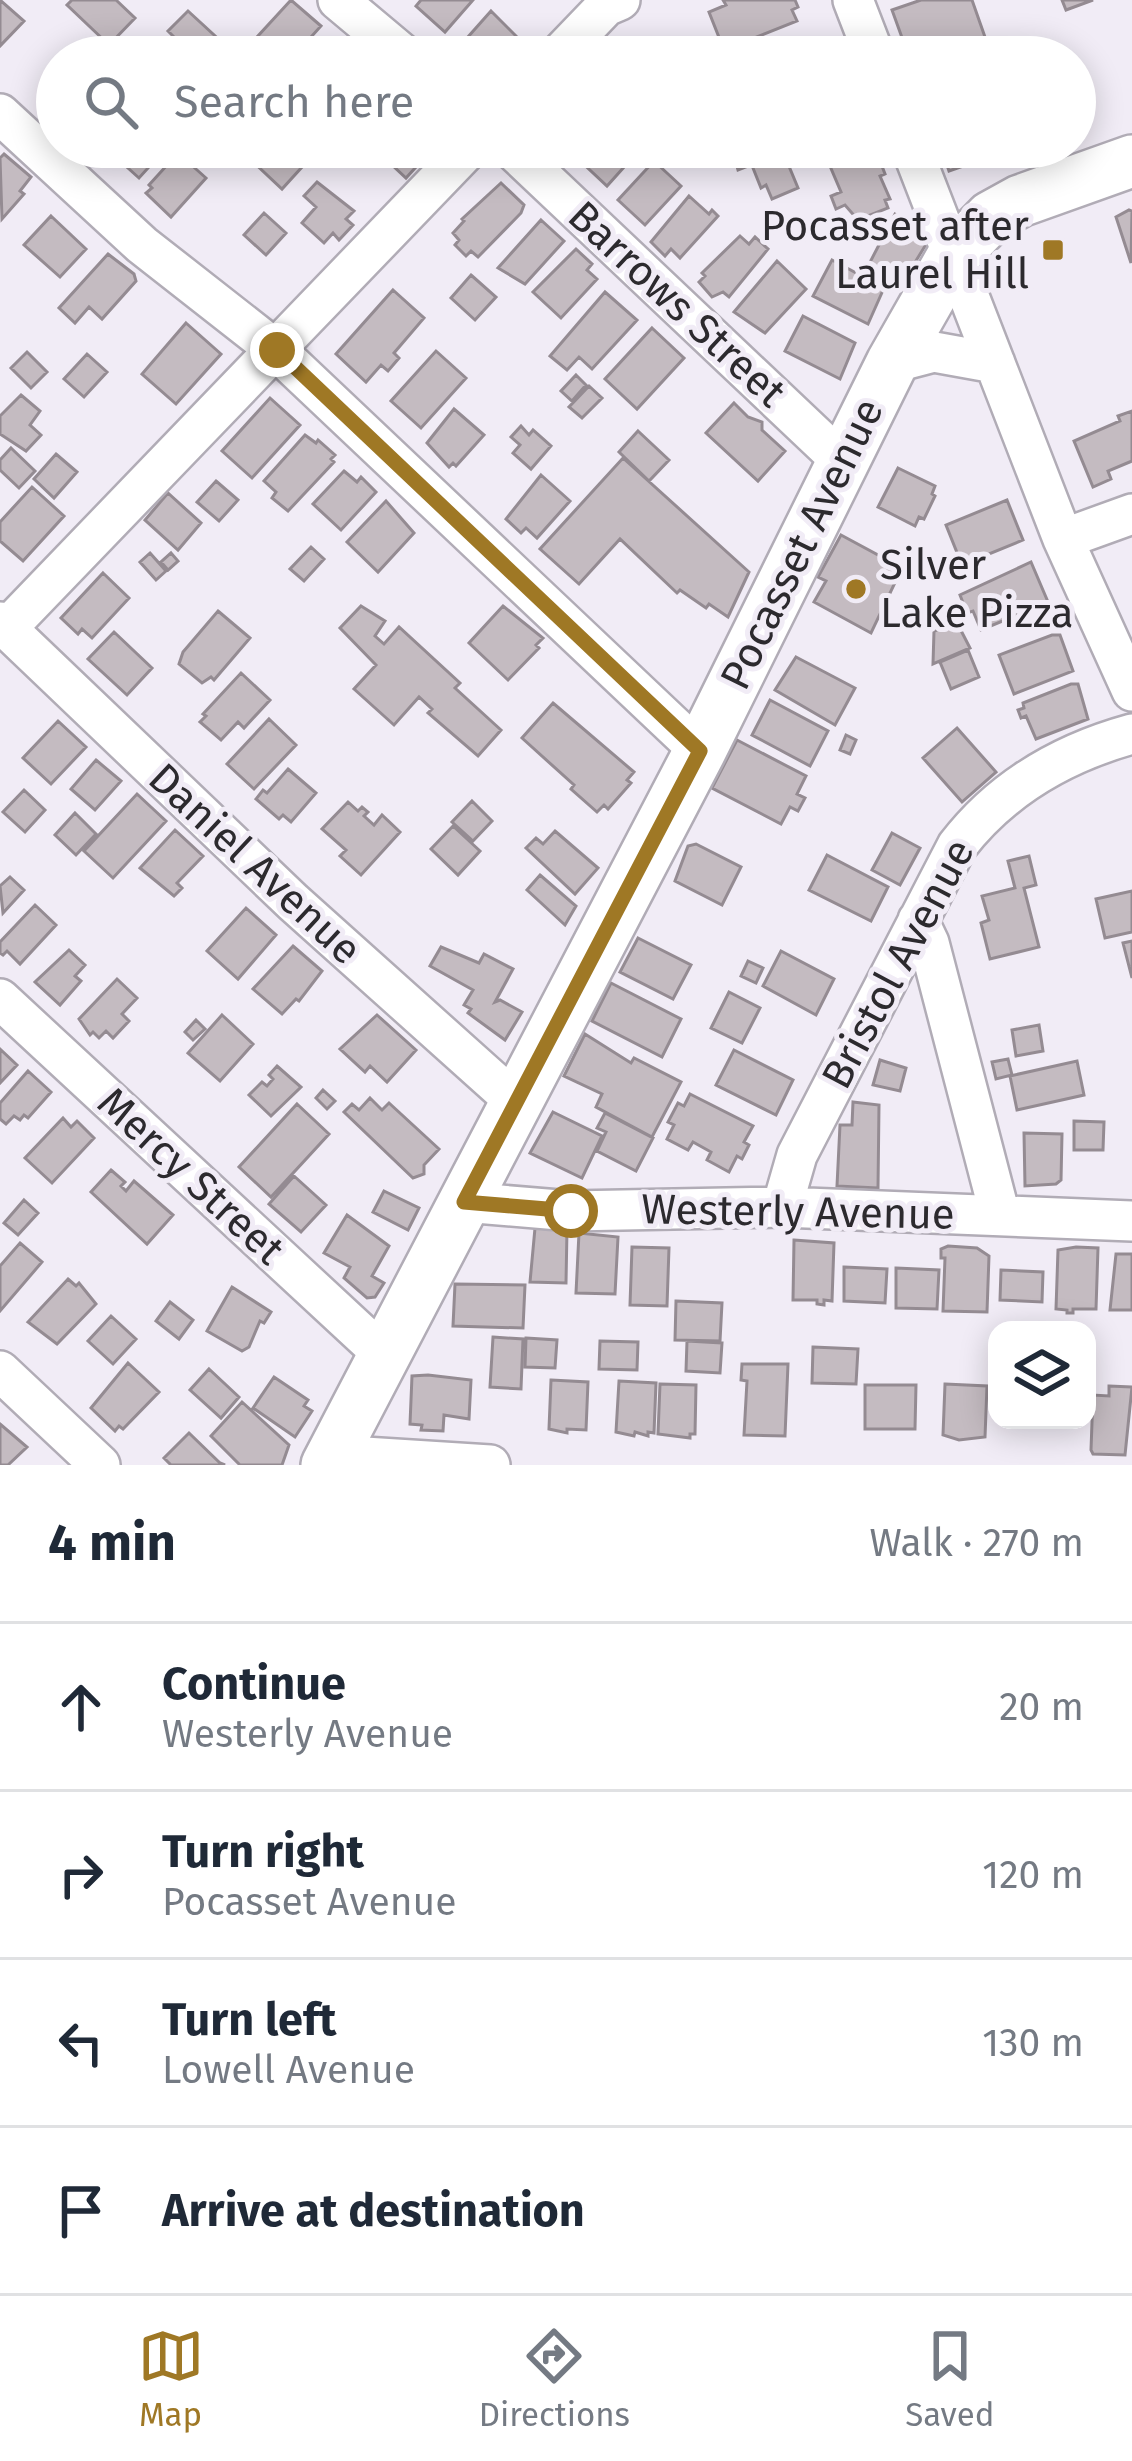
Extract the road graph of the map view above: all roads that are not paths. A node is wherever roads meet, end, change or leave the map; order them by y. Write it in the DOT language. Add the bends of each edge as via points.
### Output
graph roads {
  1 [pos="338,0"];
  2 [pos="620,0"];
  3 [pos="853,0"];
  4 [pos="381,36"];
  5 [pos="577,36"];
  6 [pos="867,36"];
  7 [pos="0,115"];
  8 [pos="36,148"];
  9 [pos="1132,161"];
  10 [pos="58,168"];
  11 [pos="450,168"];
  12 [pos="532,168"];
  13 [pos="919,168"];
  14 [pos="953,256"];
  15 [pos="277,350"];
  16 [pos="892,363"];
  17 [pos="994,363"];
  18 [pos="843,462"];
  19 [pos="1132,514"];
  20 [pos="1063,539"];
  21 [pos="3,625"];
  22 [pos="1132,691"];
  23 [pos="1132,734"];
  24 [pos="700,751"];
  25 [pos="918,920"];
  26 [pos="0,999"];
  27 [pos="515,1101"];
  28 [pos="464,1202"];
  29 [pos="782,1208"];
  30 [pos="1000,1215"];
  31 [pos="1132,1220"];
  32 [pos="383,1354"];
  33 [pos="0,1371"];
  34 [pos="330,1460"];
  35 [pos="100,1465"];
  36 [pos="490,1465"];
  1 -- 4 [label="street"];
  2 -- 5 [label="street"];
  3 -- 6 [label="street"];
  7 -- 8 [label="street"];
  9 -- 14 [label="main road, Pocasset Avenue" via="1020,201 991,217"];
  10 -- 15 [label="street"];
  11 -- 15 [label="street"];
  12 -- 18 [label="street, Barrows Street"];
  13 -- 14 [label="street"];
  14 -- 16 [label="main road, Pocasset Avenue"];
  14 -- 17 [label="street"];
  15 -- 21 [label="street"];
  15 -- 24 [label="street"];
  16 -- 17 [label="street" via="934,352"];
  16 -- 18 [label="main road, Pocasset Avenue"];
  17 -- 20 [label="street"];
  18 -- 24 [label="main road, Pocasset Avenue"];
  19 -- 20 [label="street"];
  20 -- 22 [label="street"];
  21 -- 27 [label="street, Daniel Avenue"];
  23 -- 25 [label="street, Bristol Avenue" via="1052,764 980,816"];
  24 -- 27 [label="main road, Pocasset Avenue"];
  25 -- 29 [label="street, Bristol Avenue" via="796,1155"];
  25 -- 30 [label="street"];
  26 -- 32 [label="street, Mercy Street"];
  27 -- 28 [label="main road, Pocasset Avenue"];
  28 -- 29 [label="street, Westerly Avenue" via="571,1211"];
  28 -- 32 [label="main road, Pocasset Avenue"];
  29 -- 30 [label="street, Westerly Avenue"];
  30 -- 31 [label="street, Westerly Avenue"];
  32 -- 34 [label="main road, Pocasset Avenue"];
  33 -- 35 [label="street"];
  34 -- 36 [label="street"];
}
